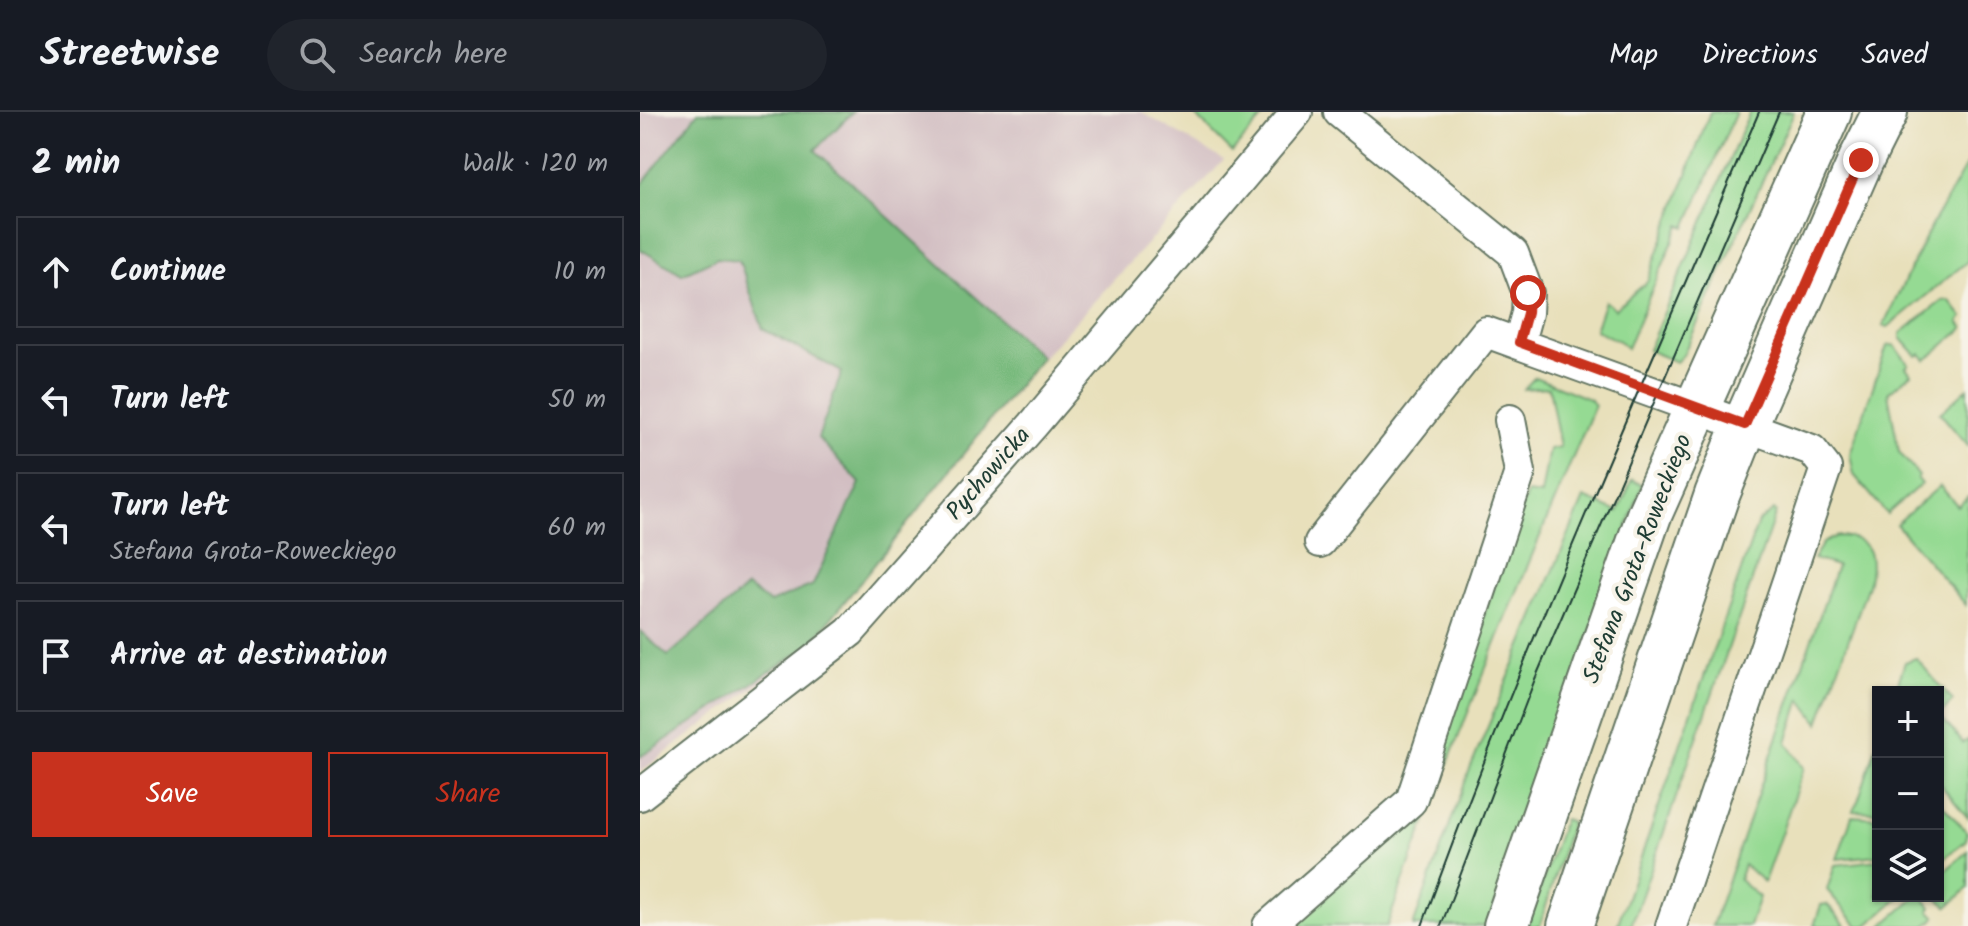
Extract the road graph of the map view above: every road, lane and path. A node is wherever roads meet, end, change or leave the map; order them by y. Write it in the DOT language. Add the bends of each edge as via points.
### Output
graph roads {
  1 [pos="1297,112"];
  2 [pos="1339,112"];
  3 [pos="1829,112"];
  4 [pos="1885,112"];
  5 [pos="1519,342"];
  6 [pos="1696,406"];
  7 [pos="1510,420"];
  8 [pos="1745,425"];
  9 [pos="1320,542"];
  10 [pos="640,795"];
  11 [pos="1268,926"];
  12 [pos="1506,926"];
  13 [pos="1570,926"];
  14 [pos="1671,926"];
  1 -- 10 [label="street, Pychowicka" via="850,632"];
  2 -- 5 [label="street" via="1513,253 1528,293"];
  3 -- 6 [label="main road, Stefana Grota-Roweckiego"];
  4 -- 8 [label="main road"];
  5 -- 6 [label="street"];
  5 -- 9 [label="street" via="1486,332"];
  6 -- 8 [label="street"];
  6 -- 12 [label="main road, Stefana Grota-Roweckiego" via="1633,560"];
  7 -- 11 [label="street" via="1520,472 1411,801"];
  8 -- 13 [label="main road"];
  8 -- 14 [label="street" via="1812,450 1826,468"];
}
